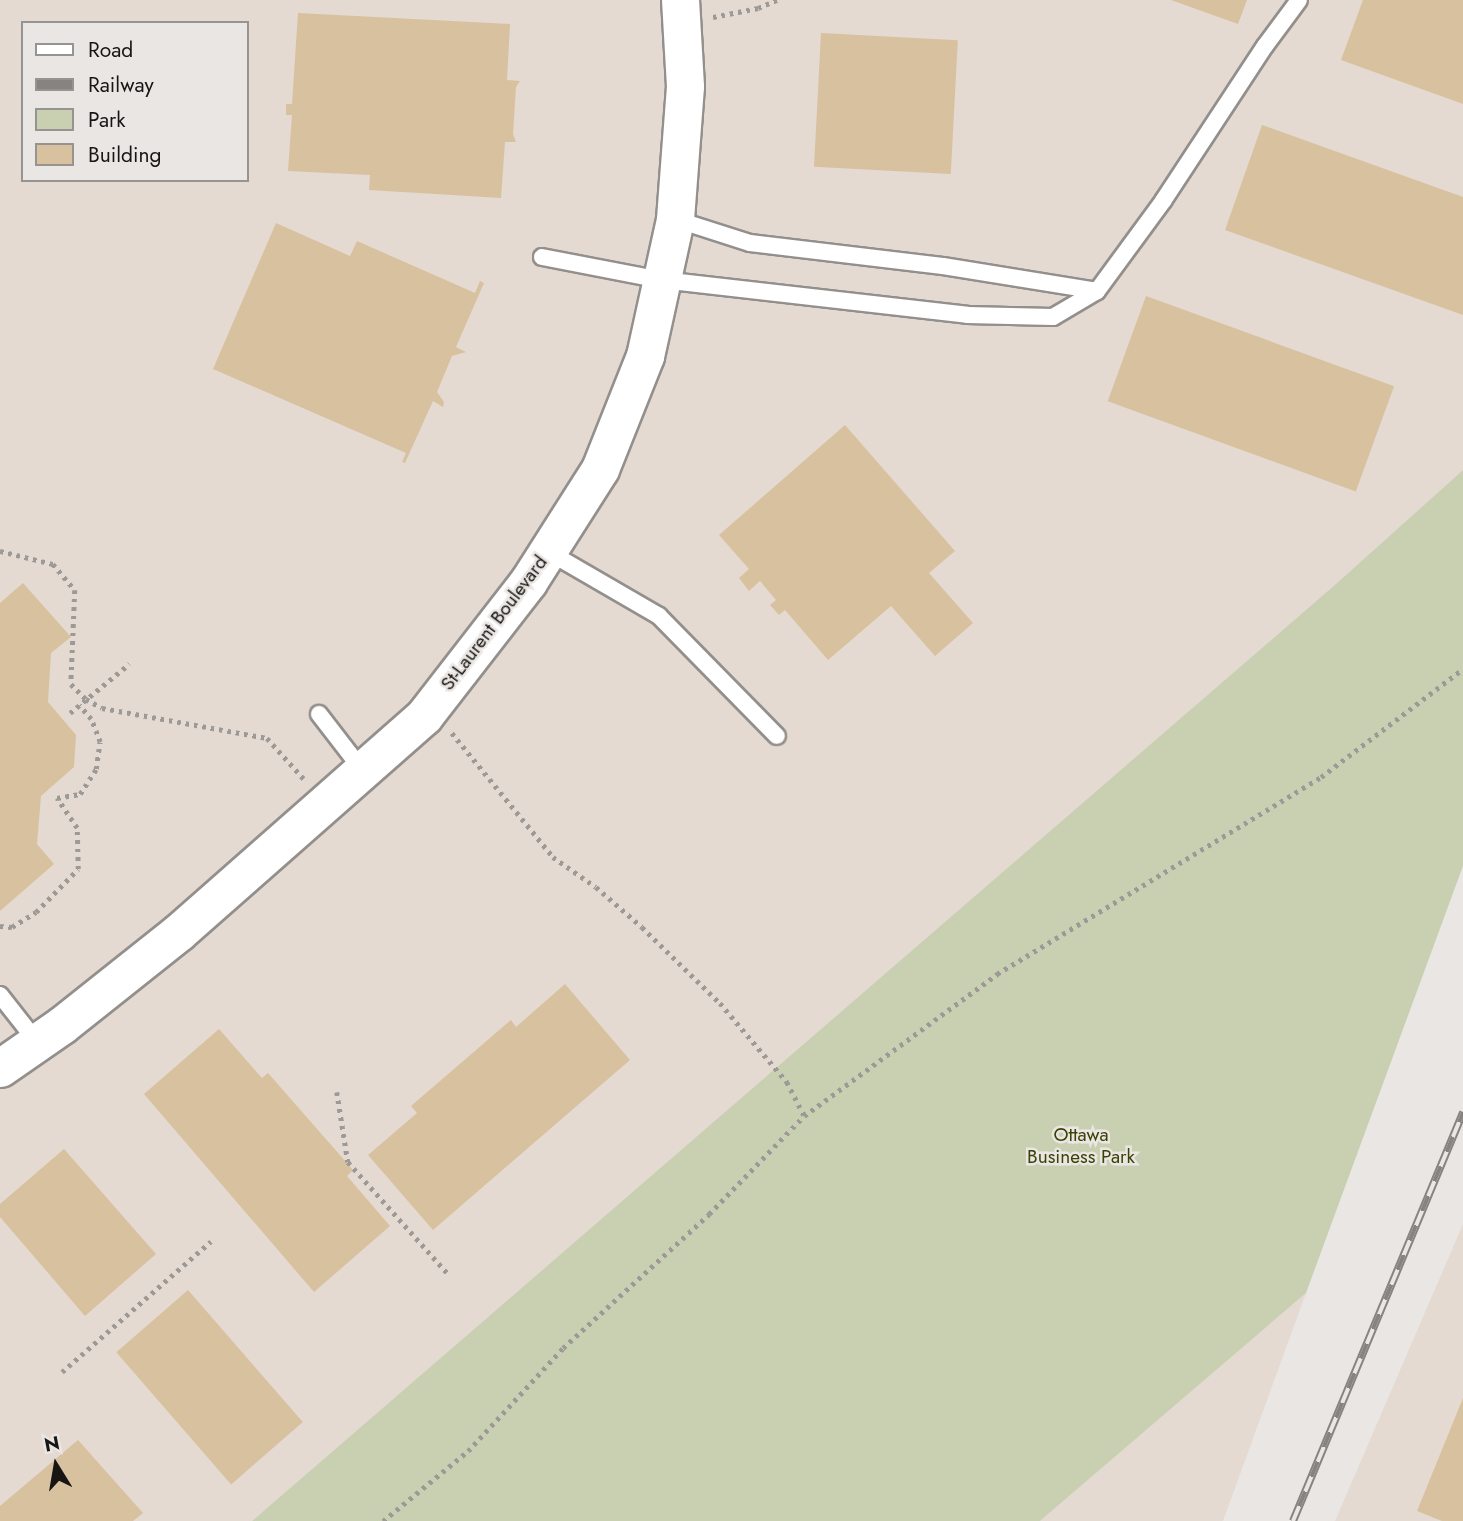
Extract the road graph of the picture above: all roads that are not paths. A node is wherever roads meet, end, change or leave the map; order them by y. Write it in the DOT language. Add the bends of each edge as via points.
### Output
graph roads {
  1 [pos="1299,0"];
  2 [pos="680,12"];
  3 [pos="676,219"];
  4 [pos="542,257"];
  5 [pos="662,280"];
  6 [pos="1097,291"];
  7 [pos="547,551"];
  8 [pos="319,714"];
  9 [pos="777,736"];
  10 [pos="363,771"];
  11 [pos="0,995"];
  12 [pos="37,1042"];
  13 [pos="0,1068"];
  1 -- 6 [label="lane"];
  2 -- 3 [label="street, St-Laurent Boulevard" via="685,86"];
  3 -- 5 [label="street, St-Laurent Boulevard"];
  3 -- 6 [label="lane" via="750,243 943,266"];
  4 -- 5 [label="lane"];
  5 -- 6 [label="lane" via="980,316 1053,317"];
  5 -- 7 [label="street, St-Laurent Boulevard" via="645,356 600,469"];
  7 -- 9 [label="lane" via="659,616"];
  7 -- 10 [label="street, St-Laurent Boulevard" via="427,712"];
  8 -- 10 [label="lane"];
  10 -- 12 [label="street, St-Laurent Boulevard" via="179,932"];
  11 -- 12 [label="lane"];
  12 -- 13 [label="street, St-Laurent Boulevard"];
}
